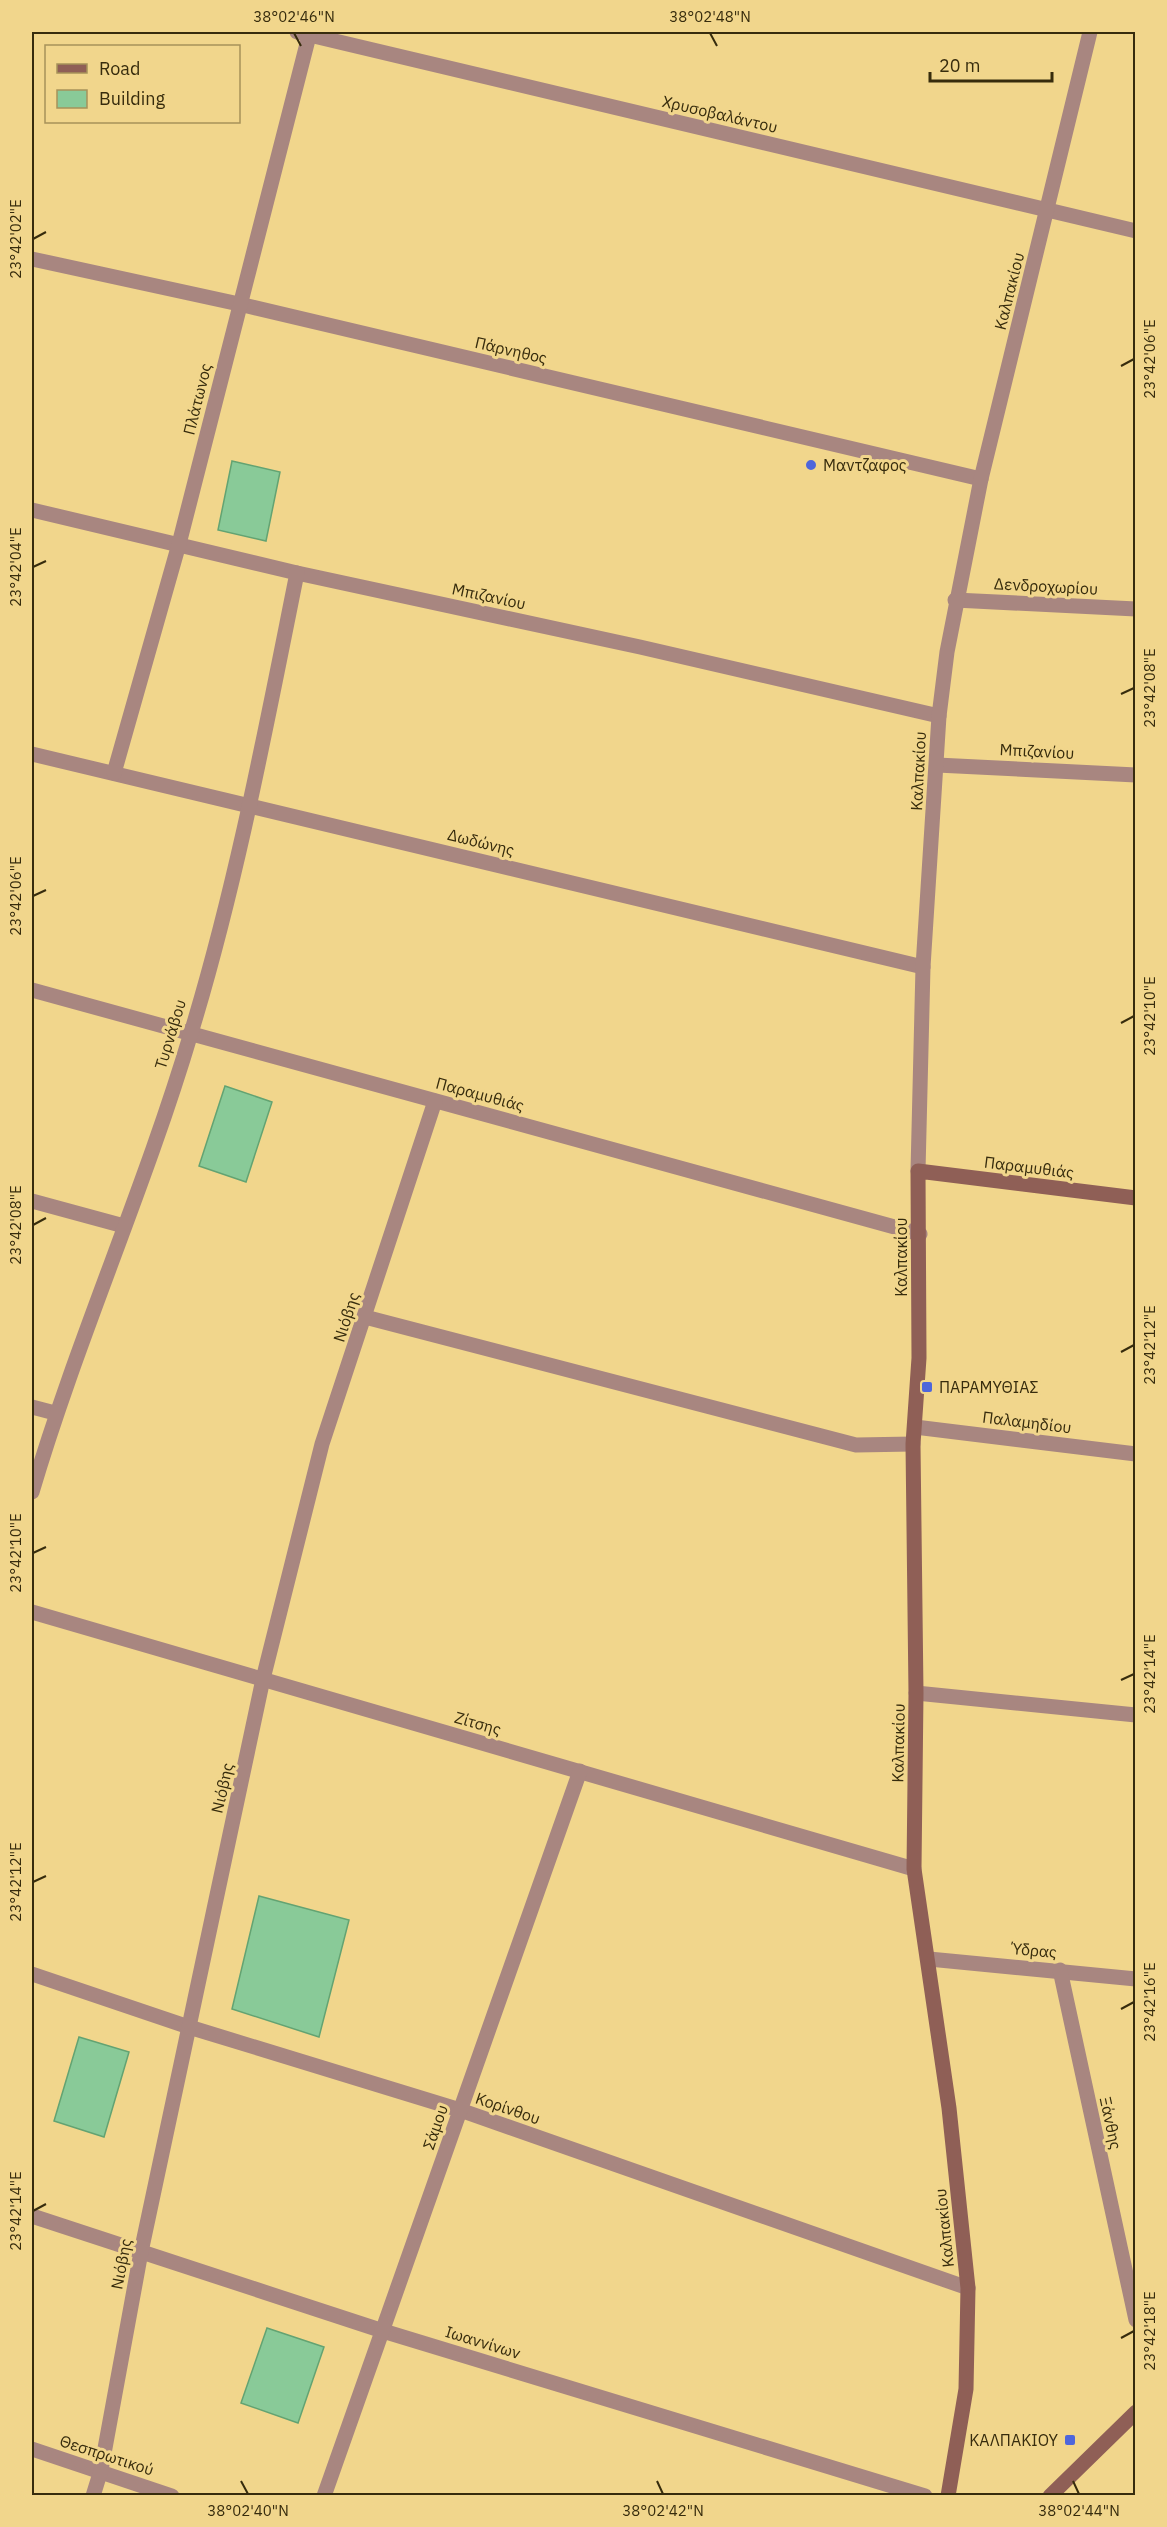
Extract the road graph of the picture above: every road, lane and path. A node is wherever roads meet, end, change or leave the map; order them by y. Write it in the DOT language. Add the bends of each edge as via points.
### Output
graph roads {
  1 [pos="305,32"];
  2 [pos="1090,32"];
  3 [pos="1048,211"];
  4 [pos="1136,231"];
  5 [pos="32,259"];
  6 [pos="239,304"];
  7 [pos="981,479"];
  8 [pos="32,510"];
  9 [pos="179,544"];
  10 [pos="297,573"];
  11 [pos="955,600"];
  12 [pos="1136,609"];
  13 [pos="939,716"];
  14 [pos="32,754"];
  15 [pos="937,765"];
  16 [pos="114,773"];
  17 [pos="1136,775"];
  18 [pos="251,806"];
  19 [pos="923,967"];
  20 [pos="32,990"];
  21 [pos="191,1033"];
  22 [pos="435,1101"];
  23 [pos="918,1171"];
  24 [pos="1136,1198"];
  25 [pos="32,1201"];
  26 [pos="124,1226"];
  27 [pos="920,1234"];
  28 [pos="365,1317"];
  29 [pos="32,1407"];
  30 [pos="56,1413"];
  31 [pos="915,1427"];
  32 [pos="913,1444"];
  33 [pos="1136,1454"];
  34 [pos="32,1492"];
  35 [pos="32,1612"];
  36 [pos="263,1679"];
  37 [pos="916,1693"];
  38 [pos="1136,1715"];
  39 [pos="580,1771"];
  40 [pos="914,1869"];
  41 [pos="929,1959"];
  42 [pos="1059,1970"];
  43 [pos="32,1974"];
  44 [pos="1136,1979"];
  45 [pos="189,2027"];
  46 [pos="460,2110"];
  47 [pos="32,2216"];
  48 [pos="141,2252"];
  49 [pos="968,2288"];
  50 [pos="1136,2320"];
  51 [pos="383,2331"];
  52 [pos="1136,2412"];
  53 [pos="32,2450"];
  54 [pos="100,2470"];
  55 [pos="93,2496"];
  56 [pos="172,2496"];
  57 [pos="324,2496"];
  58 [pos="926,2496"];
  59 [pos="948,2496"];
  60 [pos="1050,2496"];
  1 -- 3 [label="street, Χρυσοβαλάντου"];
  1 -- 6 [label="street, Πλάτωνος"];
  2 -- 3 [label="street, Καλπακίου"];
  3 -- 4 [label="street, Χρυσοβαλάντου"];
  3 -- 7 [label="street, Καλπακίου"];
  5 -- 6 [label="street, Πάρνηθος"];
  6 -- 7 [label="street, Πάρνηθος"];
  6 -- 9 [label="street, Πλάτωνος"];
  7 -- 11 [label="street, Καλπακίου"];
  8 -- 9 [label="street, Μπιζανίου"];
  9 -- 10 [label="street, Μπιζανίου"];
  9 -- 16 [label="street, Πλάτωνος"];
  10 -- 13 [label="street, Μπιζανίου"];
  10 -- 18 [label="street, Τυρνάβου"];
  11 -- 12 [label="street, Δενδροχωρίου"];
  11 -- 13 [label="street, Καλπακίου"];
  13 -- 15 [label="street, Καλπακίου"];
  14 -- 16 [label="street, Δωδώνης"];
  15 -- 17 [label="street, Μπιζανίου"];
  15 -- 19 [label="street, Καλπακίου"];
  16 -- 18 [label="street, Δωδώνης"];
  18 -- 19 [label="street, Δωδώνης"];
  18 -- 21 [label="street, Τυρνάβου"];
  19 -- 23 [label="street, Καλπακίου"];
  20 -- 21 [label="street, Παραμυθιάς"];
  21 -- 22 [label="street, Παραμυθιάς"];
  21 -- 26 [label="street, Τυρνάβου"];
  22 -- 27 [label="street, Παραμυθιάς"];
  22 -- 28 [label="street, Νιόβης"];
  23 -- 24 [label="street, Παραμυθιάς"];
  23 -- 27 [label="street, Καλπακίου"];
  25 -- 26 [label="street"];
  26 -- 30 [label="street, Τυρνάβου"];
  27 -- 31 [label="street, Καλπακίου"];
  28 -- 32 [label="street" via="856,1445"];
  28 -- 36 [label="street, Νιόβης" via="322,1444"];
  29 -- 30 [label="street"];
  30 -- 34 [label="street, Τυρνάβου"];
  31 -- 32 [label="street, Καλπακίου"];
  31 -- 33 [label="street, Παλαμηδίου"];
  32 -- 37 [label="street, Καλπακίου"];
  35 -- 36 [label="street, Ζίτσης"];
  36 -- 39 [label="street, Ζίτσης"];
  36 -- 45 [label="street, Νιόβης"];
  37 -- 38 [label="street"];
  37 -- 40 [label="street, Καλπακίου"];
  39 -- 40 [label="street, Ζίτσης"];
  39 -- 46 [label="street, Σάμου"];
  40 -- 41 [label="street, Καλπακίου"];
  41 -- 42 [label="street, Ύδρας"];
  41 -- 49 [label="street, Καλπακίου"];
  42 -- 44 [label="street, Ύδρας"];
  42 -- 50 [label="street, Ξάνθης"];
  43 -- 45 [label="street, Κορίνθου"];
  45 -- 46 [label="street, Κορίνθου"];
  45 -- 48 [label="street, Νιόβης"];
  46 -- 49 [label="street, Κορίνθου"];
  46 -- 51 [label="street, Σάμου"];
  47 -- 48 [label="street, Ιωαννίνων"];
  48 -- 51 [label="street, Ιωαννίνων"];
  48 -- 54 [label="street, Νιόβης"];
  49 -- 59 [label="street, Καλπακίου" via="966,2389"];
  51 -- 57 [label="street, Σάμου"];
  51 -- 58 [label="street, Ιωαννίνων"];
  52 -- 60 [label="street"];
  53 -- 54 [label="street, Θεσπρωτικού"];
  54 -- 55 [label="street, Νιόβης"];
  54 -- 56 [label="street, Θεσπρωτικού"];
}
